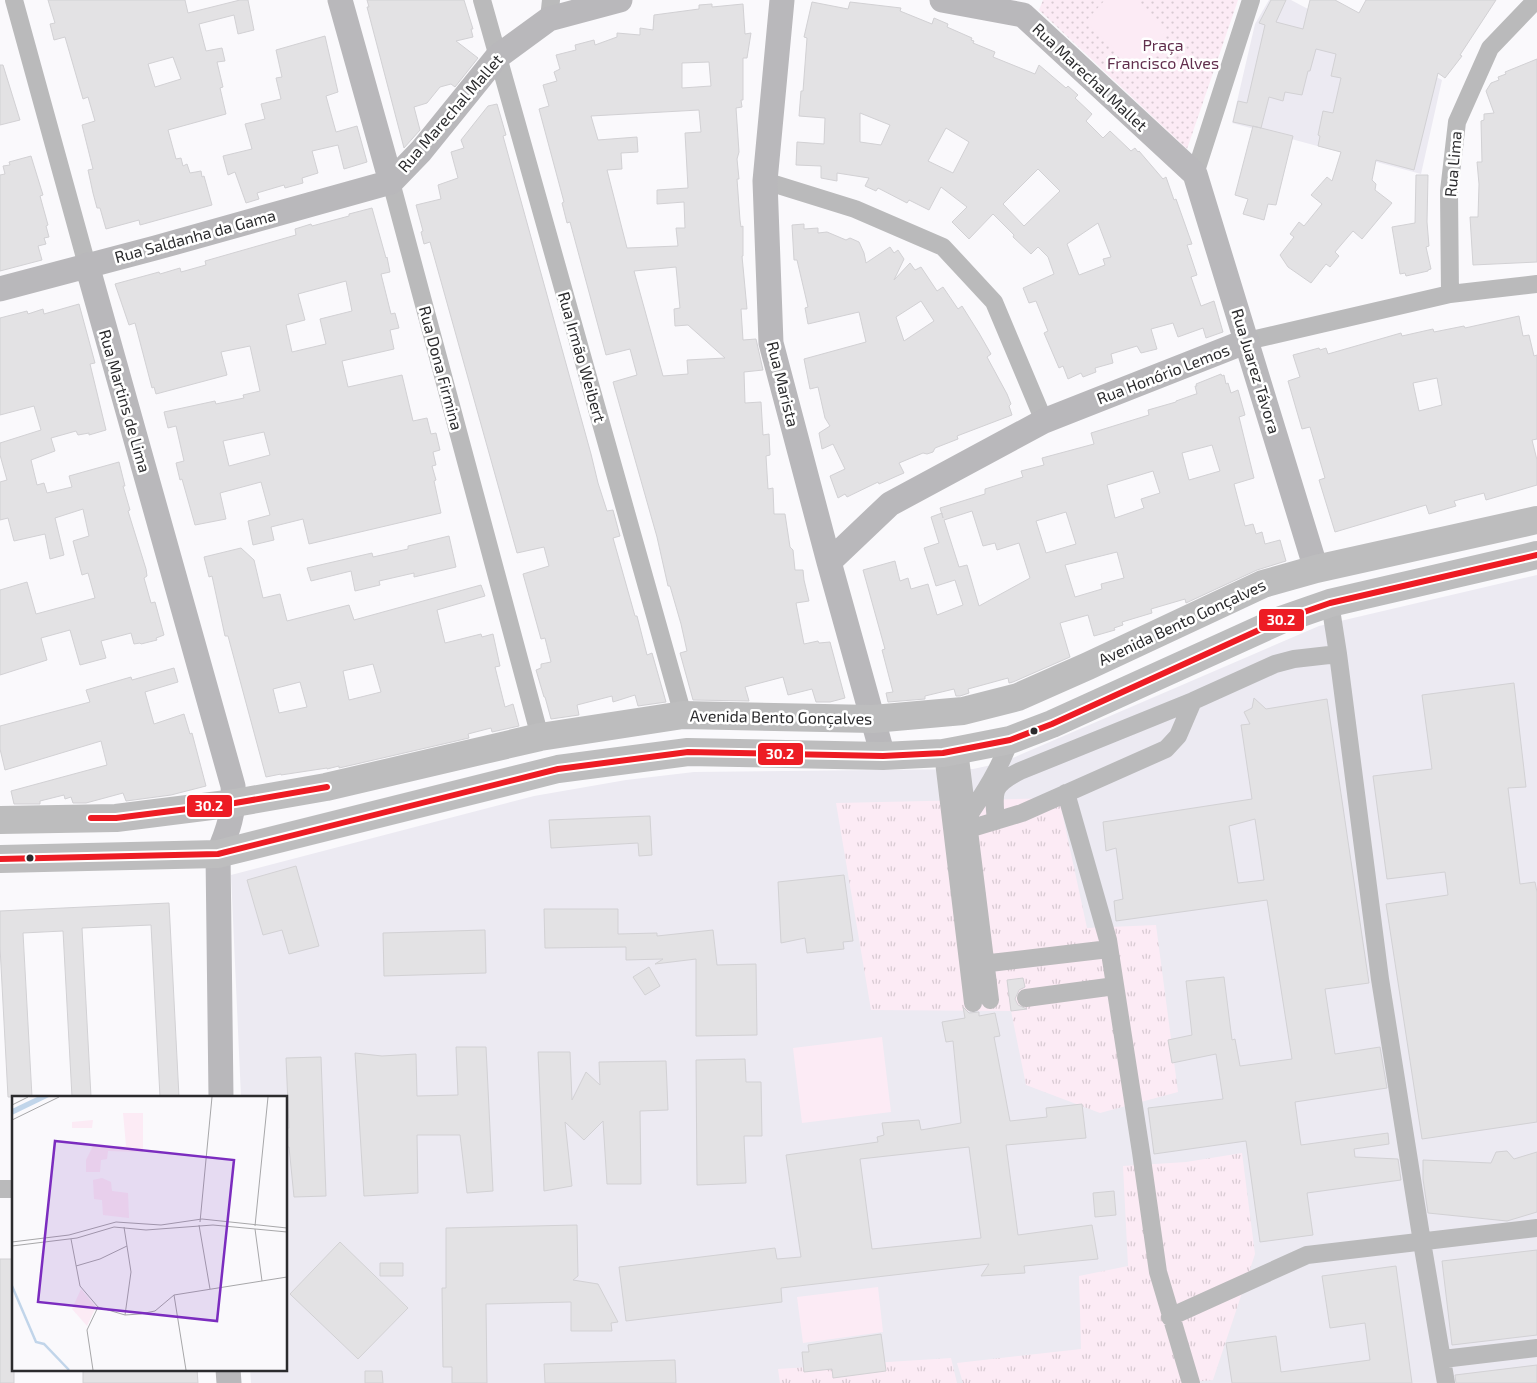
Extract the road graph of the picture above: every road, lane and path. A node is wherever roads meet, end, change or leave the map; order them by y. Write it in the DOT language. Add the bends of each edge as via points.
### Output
graph roads {
  1 [pos="14,0"];
  2 [pos="340,0"];
  3 [pos="620,0"];
  4 [pos="782,0"];
  5 [pos="942,0"];
  6 [pos="1252,0"];
  7 [pos="1536,0"];
  8 [pos="487,2"];
  9 [pos="1025,8"];
  10 [pos="550,10"];
  11 [pos="497,56"];
  12 [pos="1195,174"];
  13 [pos="765,181"];
  14 [pos="390,182"];
  15 [pos="87,265"];
  16 [pos="1537,284"];
  17 [pos="0,289"];
  18 [pos="1450,294"];
  19 [pos="1247,341"];
  20 [pos="1044,421"];
  21 [pos="1537,520"];
  22 [pos="1537,555"];
  23 [pos="829,562"];
  24 [pos="1316,569"];
  25 [pos="1330,603"];
  26 [pos="1338,654"];
  27 [pos="1193,701"];
  28 [pos="683,715"];
  29 [pos="873,719"];
  30 [pos="540,737"];
  31 [pos="1010,740"];
  32 [pos="951,751"];
  33 [pos="883,756"];
  34 [pos="1066,793"];
  35 [pos="235,803"];
  36 [pos="963,814"];
  37 [pos="0,820"];
  38 [pos="996,820"];
  39 [pos="218,854"];
  40 [pos="0,859"];
  41 [pos="1109,949"];
  42 [pos="977,965"];
  43 [pos="1115,986"];
  44 [pos="1026,998"];
  45 [pos="982,1001"];
  46 [pos="221,1096"];
  47 [pos="1537,1228"];
  48 [pos="1422,1242"];
  49 [pos="1170,1317"];
  50 [pos="1537,1348"];
  51 [pos="1443,1359"];
  52 [pos="228,1370"];
  53 [pos="229,1383"];
  54 [pos="1191,1383"];
  55 [pos="1446,1383"];
  1 -- 15 [label="street, Rua Martins de Lima"];
  2 -- 14 [label="street, Rua Dona Firmina"];
  3 -- 10 [label="street, Rua Marechal Mallet"];
  4 -- 13 [label="street, Rua Marista"];
  5 -- 9 [label="street, Rua Marechal Mallet"];
  6 -- 12 [label="street"];
  7 -- 18 [label="street, Rua Lima" via="1490,48 1457,122 1449,190"];
  8 -- 11 [label="street, Rua Irmão Weibert"];
  9 -- 12 [label="street, Rua Marechal Mallet"];
  10 -- 11 [label="street, Rua Marechal Mallet"];
  11 -- 14 [label="street, Rua Marechal Mallet" via="421,151"];
  11 -- 28 [label="street, Rua Irmão Weibert"];
  12 -- 19 [label="street, Rua Juarez Távora"];
  13 -- 20 [label="street" via="855,210 943,247 994,302"];
  13 -- 23 [label="street, Rua Marista" via="772,343"];
  14 -- 15 [label="street, Rua Saldanha da Gama"];
  14 -- 30 [label="street, Rua Dona Firmina"];
  15 -- 17 [label="street, Rua Saldanha da Gama"];
  15 -- 35 [label="street, Rua Martins de Lima" via="233,786"];
  16 -- 18 [label="street, Rua Honório Lemos"];
  18 -- 19 [label="street, Rua Honório Lemos"];
  19 -- 20 [label="street, Rua Honório Lemos"];
  19 -- 24 [label="street, Rua Juarez Távora"];
  20 -- 23 [label="street, Rua Honório Lemos" via="890,504"];
  21 -- 24 [label="main road, Avenida Bento Gonçalves"];
  22 -- 25 [label="main road"];
  23 -- 29 [label="street, Rua Marista"];
  24 -- 29 [label="main road, Avenida Bento Gonçalves" via="1263,584 1018,697 963,711"];
  25 -- 26 [label="street"];
  25 -- 31 [label="main road" via="1281,620"];
  26 -- 27 [label="street" via="1275,664"];
  26 -- 48 [label="street" via="1380,979"];
  27 -- 34 [label="street" via="1178,736 1166,749"];
  27 -- 38 [label="street" via="1000,782 995,792"];
  28 -- 29 [label="main road, Avenida Bento Gonçalves"];
  28 -- 30 [label="main road, Avenida Bento Gonçalves"];
  29 -- 33 [label="street, Rua Marista"];
  30 -- 35 [label="main road, Avenida Bento Gonçalves" via="326,787"];
  31 -- 32 [label="main road"];
  31 -- 36 [label="street" via="999,766"];
  32 -- 33 [label="main road"];
  32 -- 36 [label="street"];
  33 -- 39 [label="main road" via="688,752 558,769"];
  34 -- 38 [label="street" via="1022,813"];
  34 -- 41 [label="street"];
  35 -- 37 [label="main road, Avenida Bento Gonçalves" via="116,818"];
  35 -- 39 [label="street"];
  36 -- 38 [label="street"];
  36 -- 42 [label="street"];
  36 -- 42 [label="street"];
  39 -- 40 [label="main road"];
  39 -- 46 [label="street"];
  41 -- 42 [label="street"];
  41 -- 43 [label="street"];
  42 -- 45 [label="street"];
  43 -- 44 [label="street"];
  43 -- 49 [label="street" via="1158,1272"];
  47 -- 48 [label="street"];
  48 -- 49 [label="street" via="1306,1255"];
  48 -- 51 [label="street"];
  49 -- 54 [label="street"];
  50 -- 51 [label="street"];
  51 -- 55 [label="street"];
  52 -- 53 [label="street"];
}
